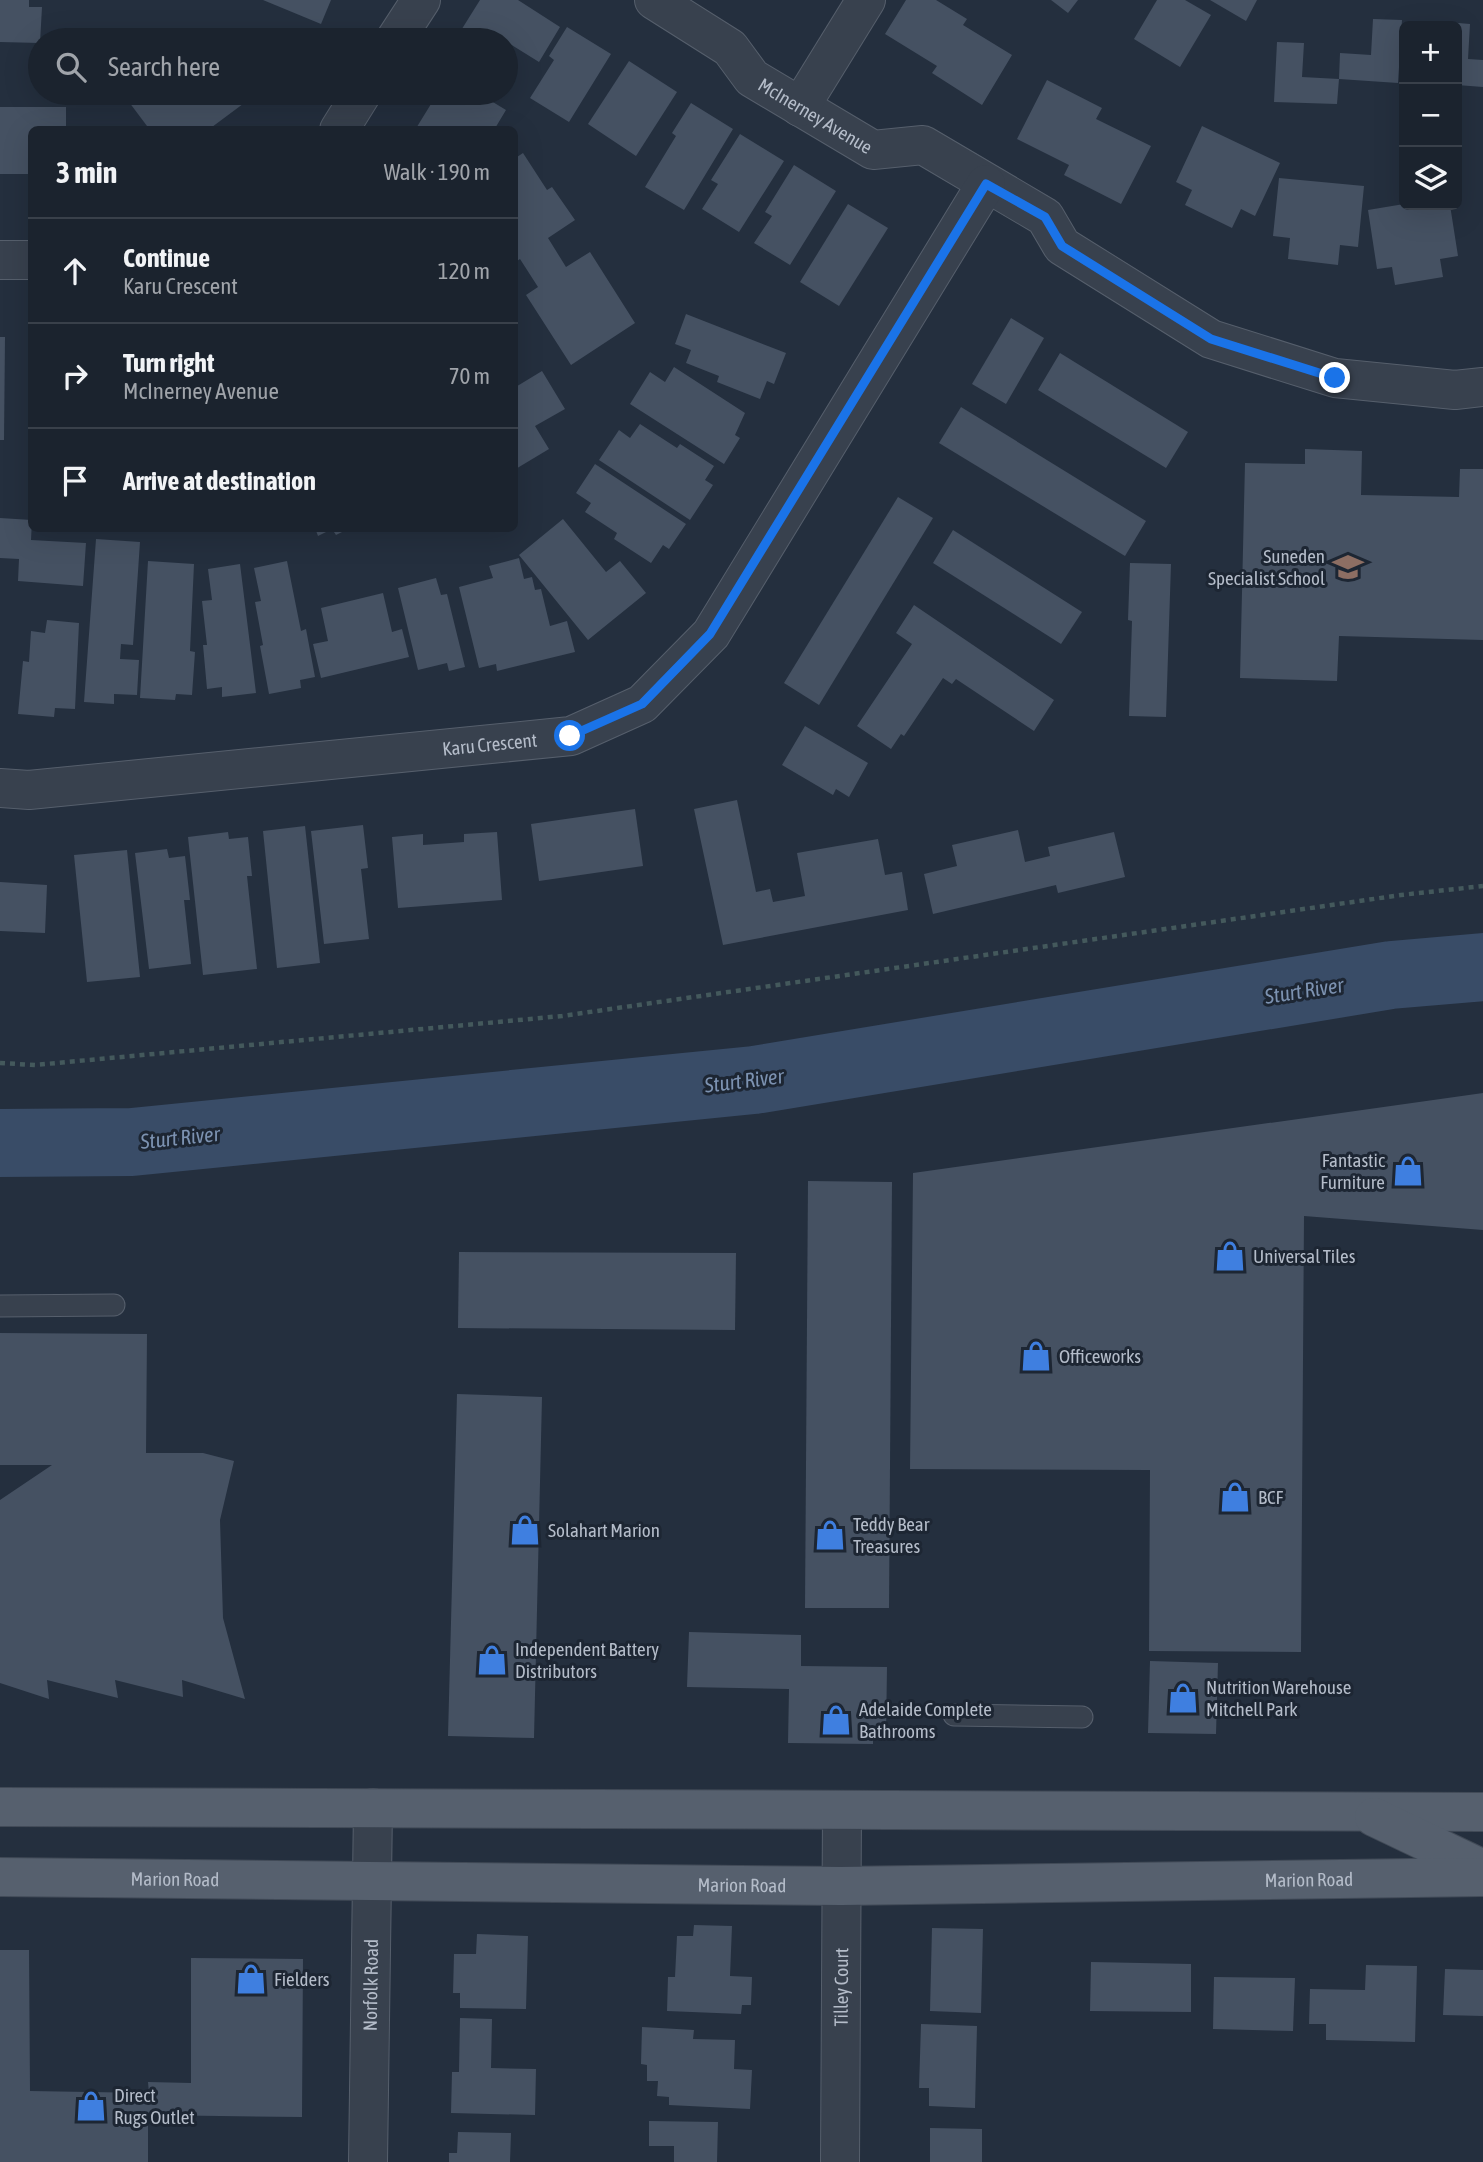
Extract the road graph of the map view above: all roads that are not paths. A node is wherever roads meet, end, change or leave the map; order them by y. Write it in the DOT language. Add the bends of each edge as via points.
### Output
graph roads {
  1 [pos="421,0"];
  2 [pos="654,0"];
  3 [pos="866,0"];
  4 [pos="404,28"];
  5 [pos="355,105"];
  6 [pos="800,107"];
  7 [pos="341,126"];
  8 [pos="986,184"];
  9 [pos="0,260"];
  10 [pos="28,260"];
  11 [pos="1483,387"];
  12 [pos="0,788"];
  13 [pos="114,1305"];
  14 [pos="0,1306"];
  15 [pos="954,1715"];
  16 [pos="1082,1717"];
  17 [pos="0,1807"];
  18 [pos="373,1808"];
  19 [pos="842,1812"];
  20 [pos="1364,1812"];
  21 [pos="1483,1812"];
  22 [pos="1483,1869"];
  23 [pos="0,1877"];
  24 [pos="1483,1877"];
  25 [pos="370,1881"];
  26 [pos="841,1886"];
  27 [pos="368,2162"];
  28 [pos="840,2162"];
  1 -- 4 [label="street"];
  2 -- 6 [label="street, McInerney Avenue" via="730,48 752,78"];
  3 -- 6 [label="street"];
  5 -- 7 [label="street"];
  6 -- 8 [label="street, McInerney Avenue" via="873,150 923,145"];
  8 -- 11 [label="street, McInerney Avenue" via="1045,217 1062,246 1211,339 1335,378 1455,390"];
  8 -- 12 [label="street, Karu Crescent" via="710,634 642,704 570,736 29,790"];
  9 -- 10 [label="street"];
  13 -- 14 [label="lane"];
  15 -- 16 [label="lane"];
  17 -- 18 [label="main road"];
  18 -- 19 [label="main road"];
  18 -- 25 [label="street, Norfolk Road"];
  19 -- 20 [label="main road"];
  19 -- 26 [label="street, Tilley Court"];
  20 -- 21 [label="main road"];
  20 -- 22 [label="main road"];
  23 -- 25 [label="main road, Marion Road"];
  24 -- 26 [label="main road, Marion Road"];
  25 -- 26 [label="main road, Marion Road"];
  25 -- 27 [label="street, Norfolk Road"];
  26 -- 28 [label="street, Tilley Court"];
}
